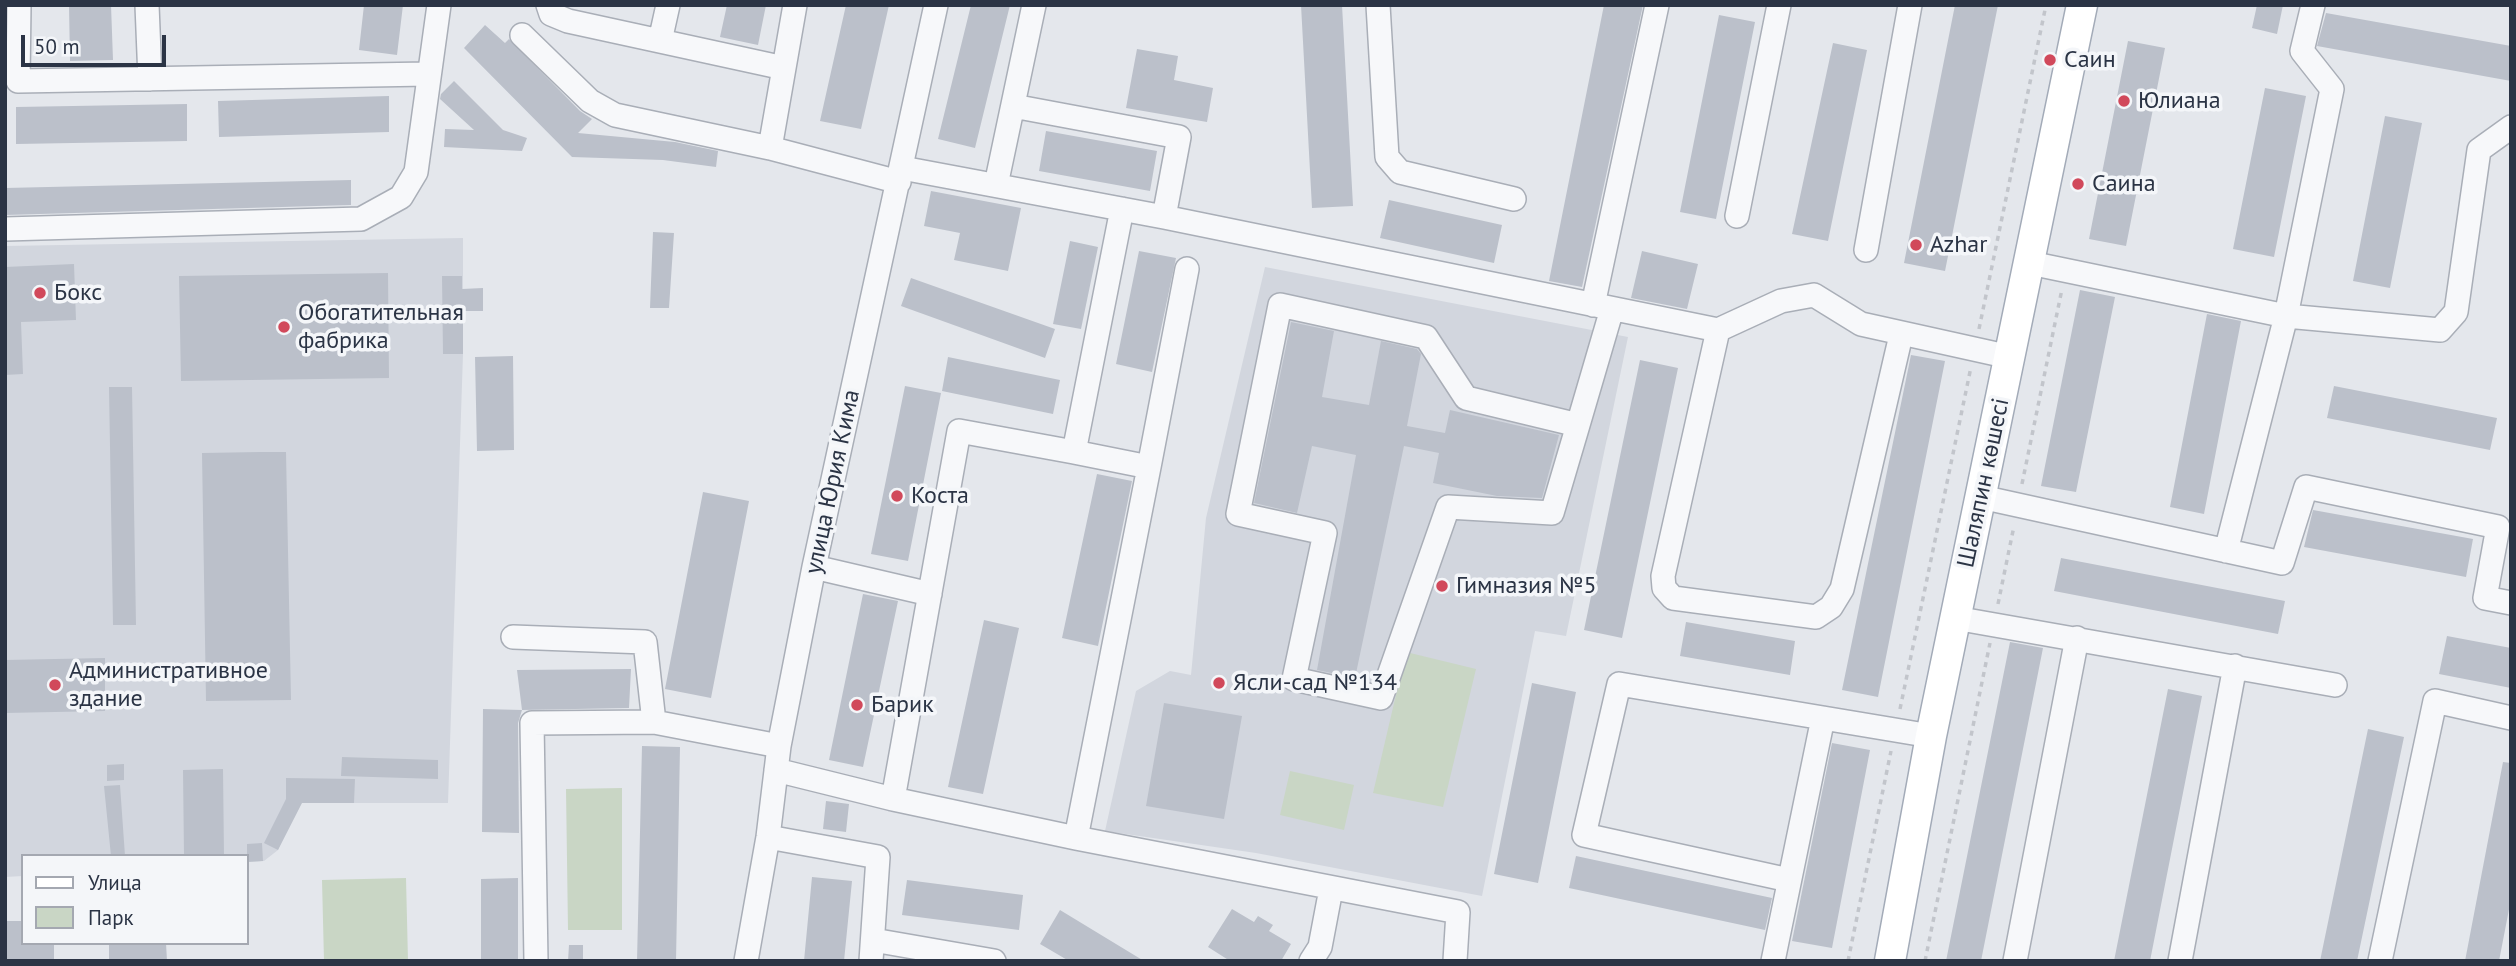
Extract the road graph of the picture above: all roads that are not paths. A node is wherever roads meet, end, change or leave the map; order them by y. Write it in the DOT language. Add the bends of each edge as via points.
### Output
graph roads {
  1 [pos="19,5"];
  2 [pos="147,5"];
  3 [pos="439,5"];
  4 [pos="548,5"];
  5 [pos="668,5"];
  6 [pos="795,5"];
  7 [pos="936,5"];
  8 [pos="1034,5"];
  9 [pos="1378,5"];
  10 [pos="1657,5"];
  11 [pos="1779,5"];
  12 [pos="1910,5"];
  13 [pos="2082,5"];
  14 [pos="2313,5"];
  15 [pos="522,35"];
  16 [pos="660,41"];
  17 [pos="784,68"];
  18 [pos="428,74"];
  19 [pos="150,79"];
  20 [pos="1013,106"];
  21 [pos="2511,127"];
  22 [pos="769,148"];
  23 [pos="901,175"];
  24 [pos="996,185"];
  25 [pos="1514,200"];
  26 [pos="1122,209"];
  27 [pos="1737,215"];
  28 [pos="1164,217"];
  29 [pos="5,229"];
  30 [pos="1866,250"];
  31 [pos="2030,263"];
  32 [pos="1187,269"];
  33 [pos="1603,307"];
  34 [pos="2286,316"];
  35 [pos="1718,330"];
  36 [pos="1901,335"];
  37 [pos="2010,357"];
  38 [pos="1578,425"];
  39 [pos="1074,452"];
  40 [pos="1149,467"];
  41 [pos="1981,497"];
  42 [pos="2226,551"];
  43 [pos="814,567"];
  44 [pos="930,594"];
  45 [pos="2511,603"];
  46 [pos="1955,618"];
  47 [pos="513,637"];
  48 [pos="2077,638"];
  49 [pos="2235,666"];
  50 [pos="2335,685"];
  51 [pos="1824,718"];
  52 [pos="2511,718"];
  53 [pos="654,722"];
  54 [pos="1931,736"];
  55 [pos="779,746"];
  56 [pos="776,770"];
  57 [pos="893,799"];
  58 [pos="768,837"];
  59 [pos="1076,838"];
  60 [pos="1789,880"];
  61 [pos="1331,888"];
  62 [pos="872,950"];
  63 [pos="536,961"];
  64 [pos="746,961"];
  65 [pos="994,961"];
  66 [pos="1311,961"];
  67 [pos="1455,961"];
  68 [pos="1773,961"];
  69 [pos="1889,961"];
  70 [pos="2015,961"];
  71 [pos="2180,961"];
  72 [pos="2380,961"];
  1 -- 19 [label="street" via="18,81"];
  2 -- 19 [label="street"];
  3 -- 18 [label="street"];
  4 -- 16 [label="street" via="551,14 568,21"];
  5 -- 16 [label="street"];
  6 -- 17 [label="street"];
  7 -- 23 [label="street, улица Юрия Кима"];
  8 -- 20 [label="street"];
  9 -- 25 [label="street" via="1387,157 1400,172"];
  10 -- 33 [label="street"];
  11 -- 27 [label="street"];
  12 -- 30 [label="street"];
  13 -- 31 [label="main road, Шаляпин көшесі"];
  14 -- 34 [label="street" via="2302,51 2332,89"];
  15 -- 22 [label="street" via="590,101 615,115"];
  16 -- 17 [label="street"];
  17 -- 22 [label="street"];
  18 -- 19 [label="street"];
  18 -- 29 [label="street" via="416,172 401,197 361,219"];
  20 -- 24 [label="street"];
  20 -- 28 [label="street" via="1179,137"];
  21 -- 34 [label="street" via="2479,150 2456,312 2440,330"];
  22 -- 23 [label="street"];
  23 -- 24 [label="street"];
  23 -- 43 [label="street, улица Юрия Кима"];
  24 -- 26 [label="street"];
  26 -- 28 [label="street"];
  26 -- 39 [label="street"];
  28 -- 33 [label="street"];
  31 -- 34 [label="street"];
  31 -- 37 [label="main road, Шаляпин көшесі"];
  32 -- 40 [label="street"];
  33 -- 35 [label="street"];
  33 -- 38 [label="street"];
  34 -- 42 [label="street"];
  35 -- 36 [label="street" via="1781,301 1814,295 1861,324"];
  35 -- 36 [label="street" via="1664,588 1673,598 1816,617 1831,607 1842,589"];
  36 -- 37 [label="street"];
  37 -- 41 [label="main road, Шаляпин көшесі"];
  38 -- 38 [label="street" via="1552,513 1448,507 1381,698 1294,679 1325,533 1238,514 1280,305 1426,337 1466,398"];
  39 -- 40 [label="street"];
  39 -- 44 [label="street" via="959,431"];
  40 -- 59 [label="street"];
  41 -- 42 [label="street"];
  41 -- 46 [label="main road, Шаляпин көшесі"];
  42 -- 45 [label="street" via="2282,563 2306,487 2498,527 2485,598"];
  43 -- 44 [label="street"];
  43 -- 55 [label="street, улица Юрия Кима"];
  44 -- 57 [label="street"];
  46 -- 48 [label="street"];
  46 -- 54 [label="main road, Шаляпин көшесі"];
  47 -- 53 [label="street" via="645,642"];
  48 -- 49 [label="street"];
  48 -- 70 [label="street"];
  49 -- 50 [label="street"];
  49 -- 71 [label="street"];
  51 -- 54 [label="street"];
  51 -- 60 [label="street"];
  51 -- 60 [label="street" via="1619,684 1584,835"];
  52 -- 72 [label="street" via="2435,701"];
  53 -- 55 [label="street"];
  53 -- 63 [label="street" via="532,723"];
  54 -- 69 [label="main road, Шаляпин көшесі"];
  55 -- 56 [label="street, улица Юрия Кима"];
  56 -- 57 [label="street"];
  56 -- 58 [label="street, улица Юрия Кима"];
  57 -- 59 [label="street"];
  58 -- 62 [label="street" via="878,857"];
  58 -- 64 [label="street, улица Юрия Кима"];
  59 -- 61 [label="street"];
  60 -- 68 [label="street"];
  61 -- 66 [label="street" via="1320,947"];
  61 -- 67 [label="street" via="1458,912"];
  62 -- 65 [label="street"];
}
